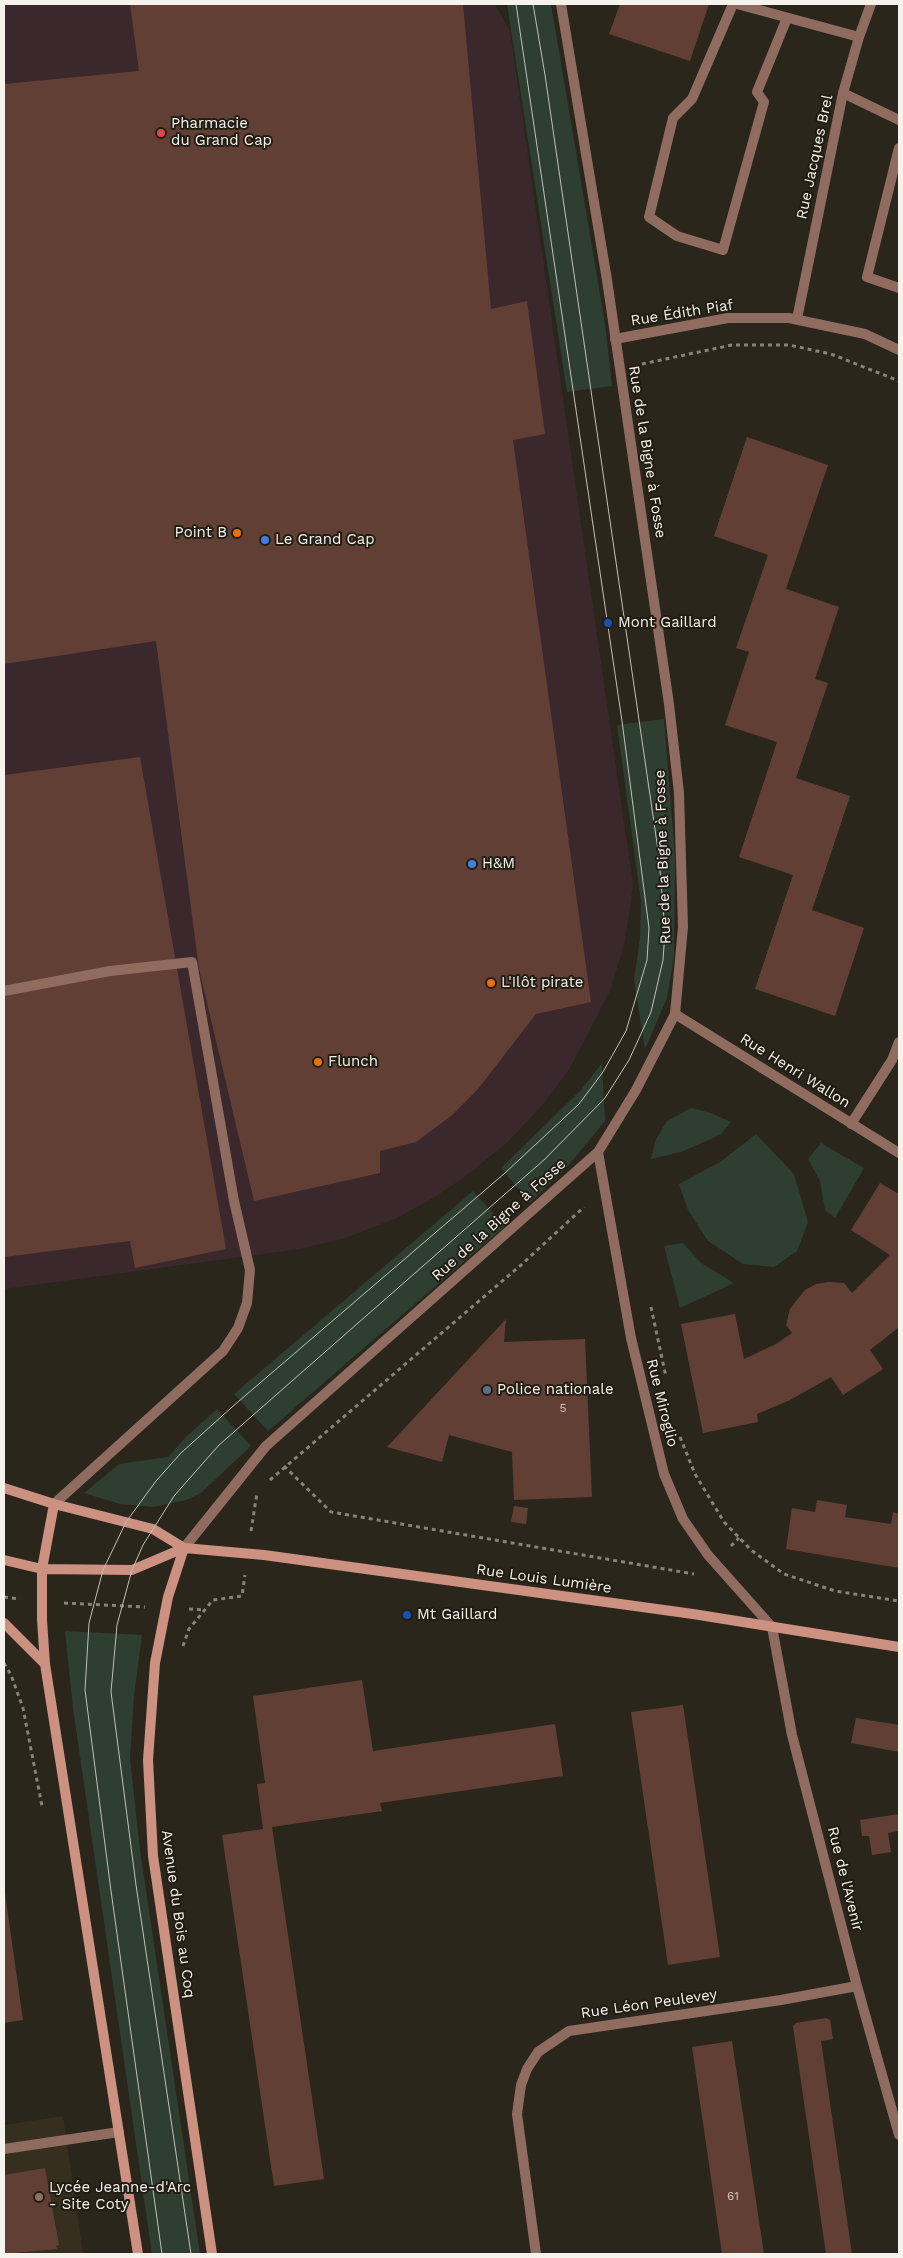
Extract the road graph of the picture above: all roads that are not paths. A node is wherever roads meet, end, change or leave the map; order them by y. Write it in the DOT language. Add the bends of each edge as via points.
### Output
graph roads {
  1 [pos="561,4"];
  2 [pos="733,4"];
  3 [pos="738,4"];
  4 [pos="871,4"];
  5 [pos="787,18"];
  6 [pos="858,37"];
  7 [pos="843,93"];
  8 [pos="899,120"];
  9 [pos="899,148"];
  10 [pos="899,288"];
  11 [pos="796,319"];
  12 [pos="615,339"];
  13 [pos="899,350"];
  14 [pos="4,990"];
  15 [pos="675,1014"];
  16 [pos="899,1042"];
  17 [pos="851,1124"];
  18 [pos="598,1152"];
  19 [pos="899,1153"];
  20 [pos="4,1488"];
  21 [pos="54,1504"];
  22 [pos="184,1548"];
  23 [pos="4,1560"];
  24 [pos="42,1569"];
  25 [pos="4,1623"];
  26 [pos="772,1627"];
  27 [pos="899,1647"];
  28 [pos="46,1664"];
  29 [pos="856,1986"];
  30 [pos="118,2132"];
  31 [pos="899,2135"];
  32 [pos="4,2149"];
  33 [pos="138,2254"];
  34 [pos="212,2254"];
  35 [pos="536,2254"];
  1 -- 12 [label="street, Rue de la Bigne à Fosse"];
  2 -- 5 [label="street" via="692,99 673,118 648,217 678,236 723,250 764,102 757,92"];
  3 -- 5 [label="street"];
  4 -- 6 [label="street, Rue Jacques Brel"];
  5 -- 6 [label="street"];
  6 -- 7 [label="street, Rue Jacques Brel"];
  7 -- 8 [label="street"];
  7 -- 11 [label="street, Rue Jacques Brel"];
  9 -- 10 [label="street" via="867,277"];
  11 -- 12 [label="street, Rue Édith Piaf" via="728,318"];
  11 -- 13 [label="street, Rue Édith Piaf" via="865,334"];
  12 -- 15 [label="street, Rue de la Bigne à Fosse" via="664,665 679,792 683,928"];
  14 -- 21 [label="street" via="192,962 234,1201 250,1270 247,1303 238,1328 223,1350"];
  15 -- 17 [label="street, Rue Henri Wallon"];
  15 -- 18 [label="street, Rue de la Bigne à Fosse" via="636,1090"];
  16 -- 17 [label="street" via="892,1060"];
  17 -- 19 [label="street, Rue Henri Wallon"];
  18 -- 22 [label="street, Rue de la Bigne à Fosse" via="266,1446"];
  18 -- 26 [label="street, Rue Miroglio" via="631,1338 664,1474 682,1519 714,1562"];
  20 -- 21 [label="main road"];
  21 -- 22 [label="main road" via="153,1529"];
  21 -- 24 [label="main road"];
  22 -- 24 [label="main road" via="132,1570"];
  22 -- 26 [label="main road, Rue Louis Lumière" via="248,1554"];
  22 -- 34 [label="main road, Avenue du Bois au Coq" via="166,1608 155,1663 148,1760 153,1856"];
  23 -- 24 [label="main road"];
  24 -- 28 [label="main road"];
  25 -- 28 [label="main road"];
  26 -- 27 [label="main road, Rue Louis Lumière"];
  26 -- 29 [label="street, Rue de l'Avenir" via="792,1735"];
  28 -- 30 [label="main road"];
  29 -- 31 [label="street, Rue de l'Avenir"];
  29 -- 35 [label="street, Rue Léon Peulevey" via="569,2031 538,2052 521,2085 517,2114"];
  30 -- 32 [label="street"];
  30 -- 33 [label="main road"];
}
